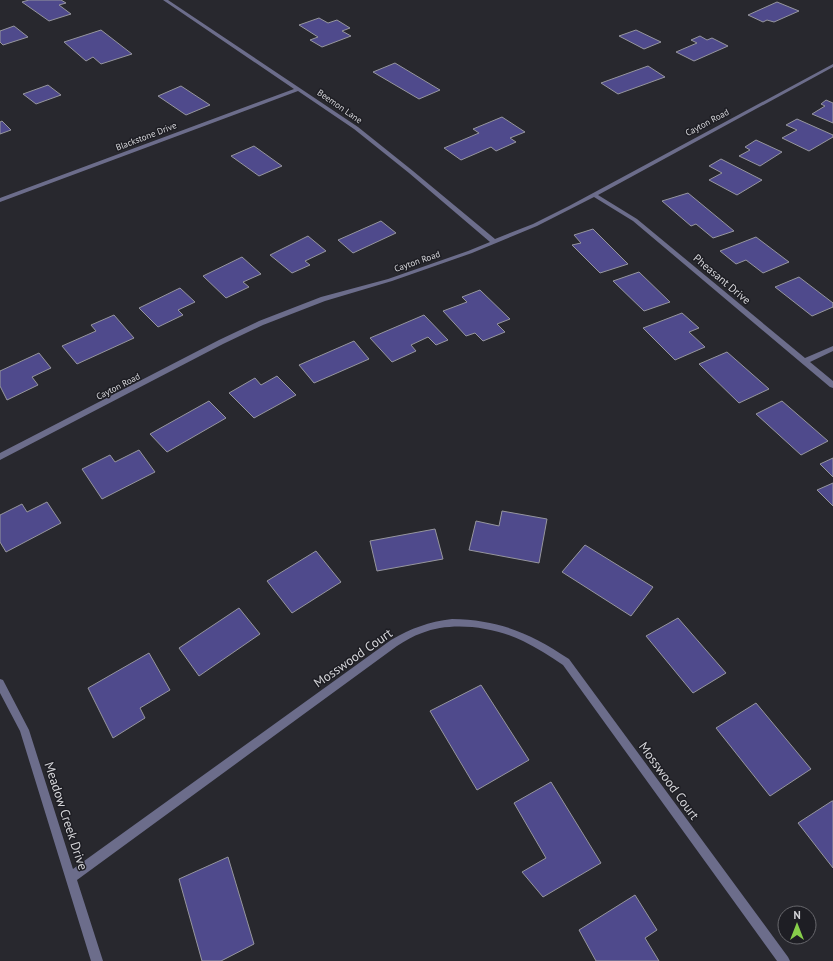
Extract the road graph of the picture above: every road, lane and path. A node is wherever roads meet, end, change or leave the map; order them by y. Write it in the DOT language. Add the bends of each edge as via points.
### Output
graph roads {
  1 [pos="166,0"];
  2 [pos="833,65"];
  3 [pos="299,89"];
  4 [pos="593,194"];
  5 [pos="0,200"];
  6 [pos="494,242"];
  7 [pos="833,348"];
  8 [pos="805,361"];
  9 [pos="833,385"];
  10 [pos="0,457"];
  11 [pos="0,683"];
  12 [pos="71,877"];
  13 [pos="96,961"];
  14 [pos="784,961"];
  1 -- 3 [label="street, Beemon Lane"];
  2 -- 4 [label="street, Cayton Road"];
  3 -- 5 [label="street, Blackstone Drive"];
  3 -- 6 [label="street, Beemon Lane" via="356,128"];
  4 -- 6 [label="street, Cayton Road" via="541,222"];
  4 -- 8 [label="street, Pheasant Drive" via="635,220"];
  6 -- 10 [label="street, Cayton Road" via="433,266 323,299 261,323"];
  7 -- 8 [label="street"];
  8 -- 9 [label="street, Pheasant Drive"];
  11 -- 12 [label="street, Meadow Creek Drive" via="24,730"];
  12 -- 13 [label="street, Meadow Creek Drive"];
  12 -- 14 [label="street, Mosswood Court" via="394,643 424,628 451,623 477,623 536,643 566,662"];
}
